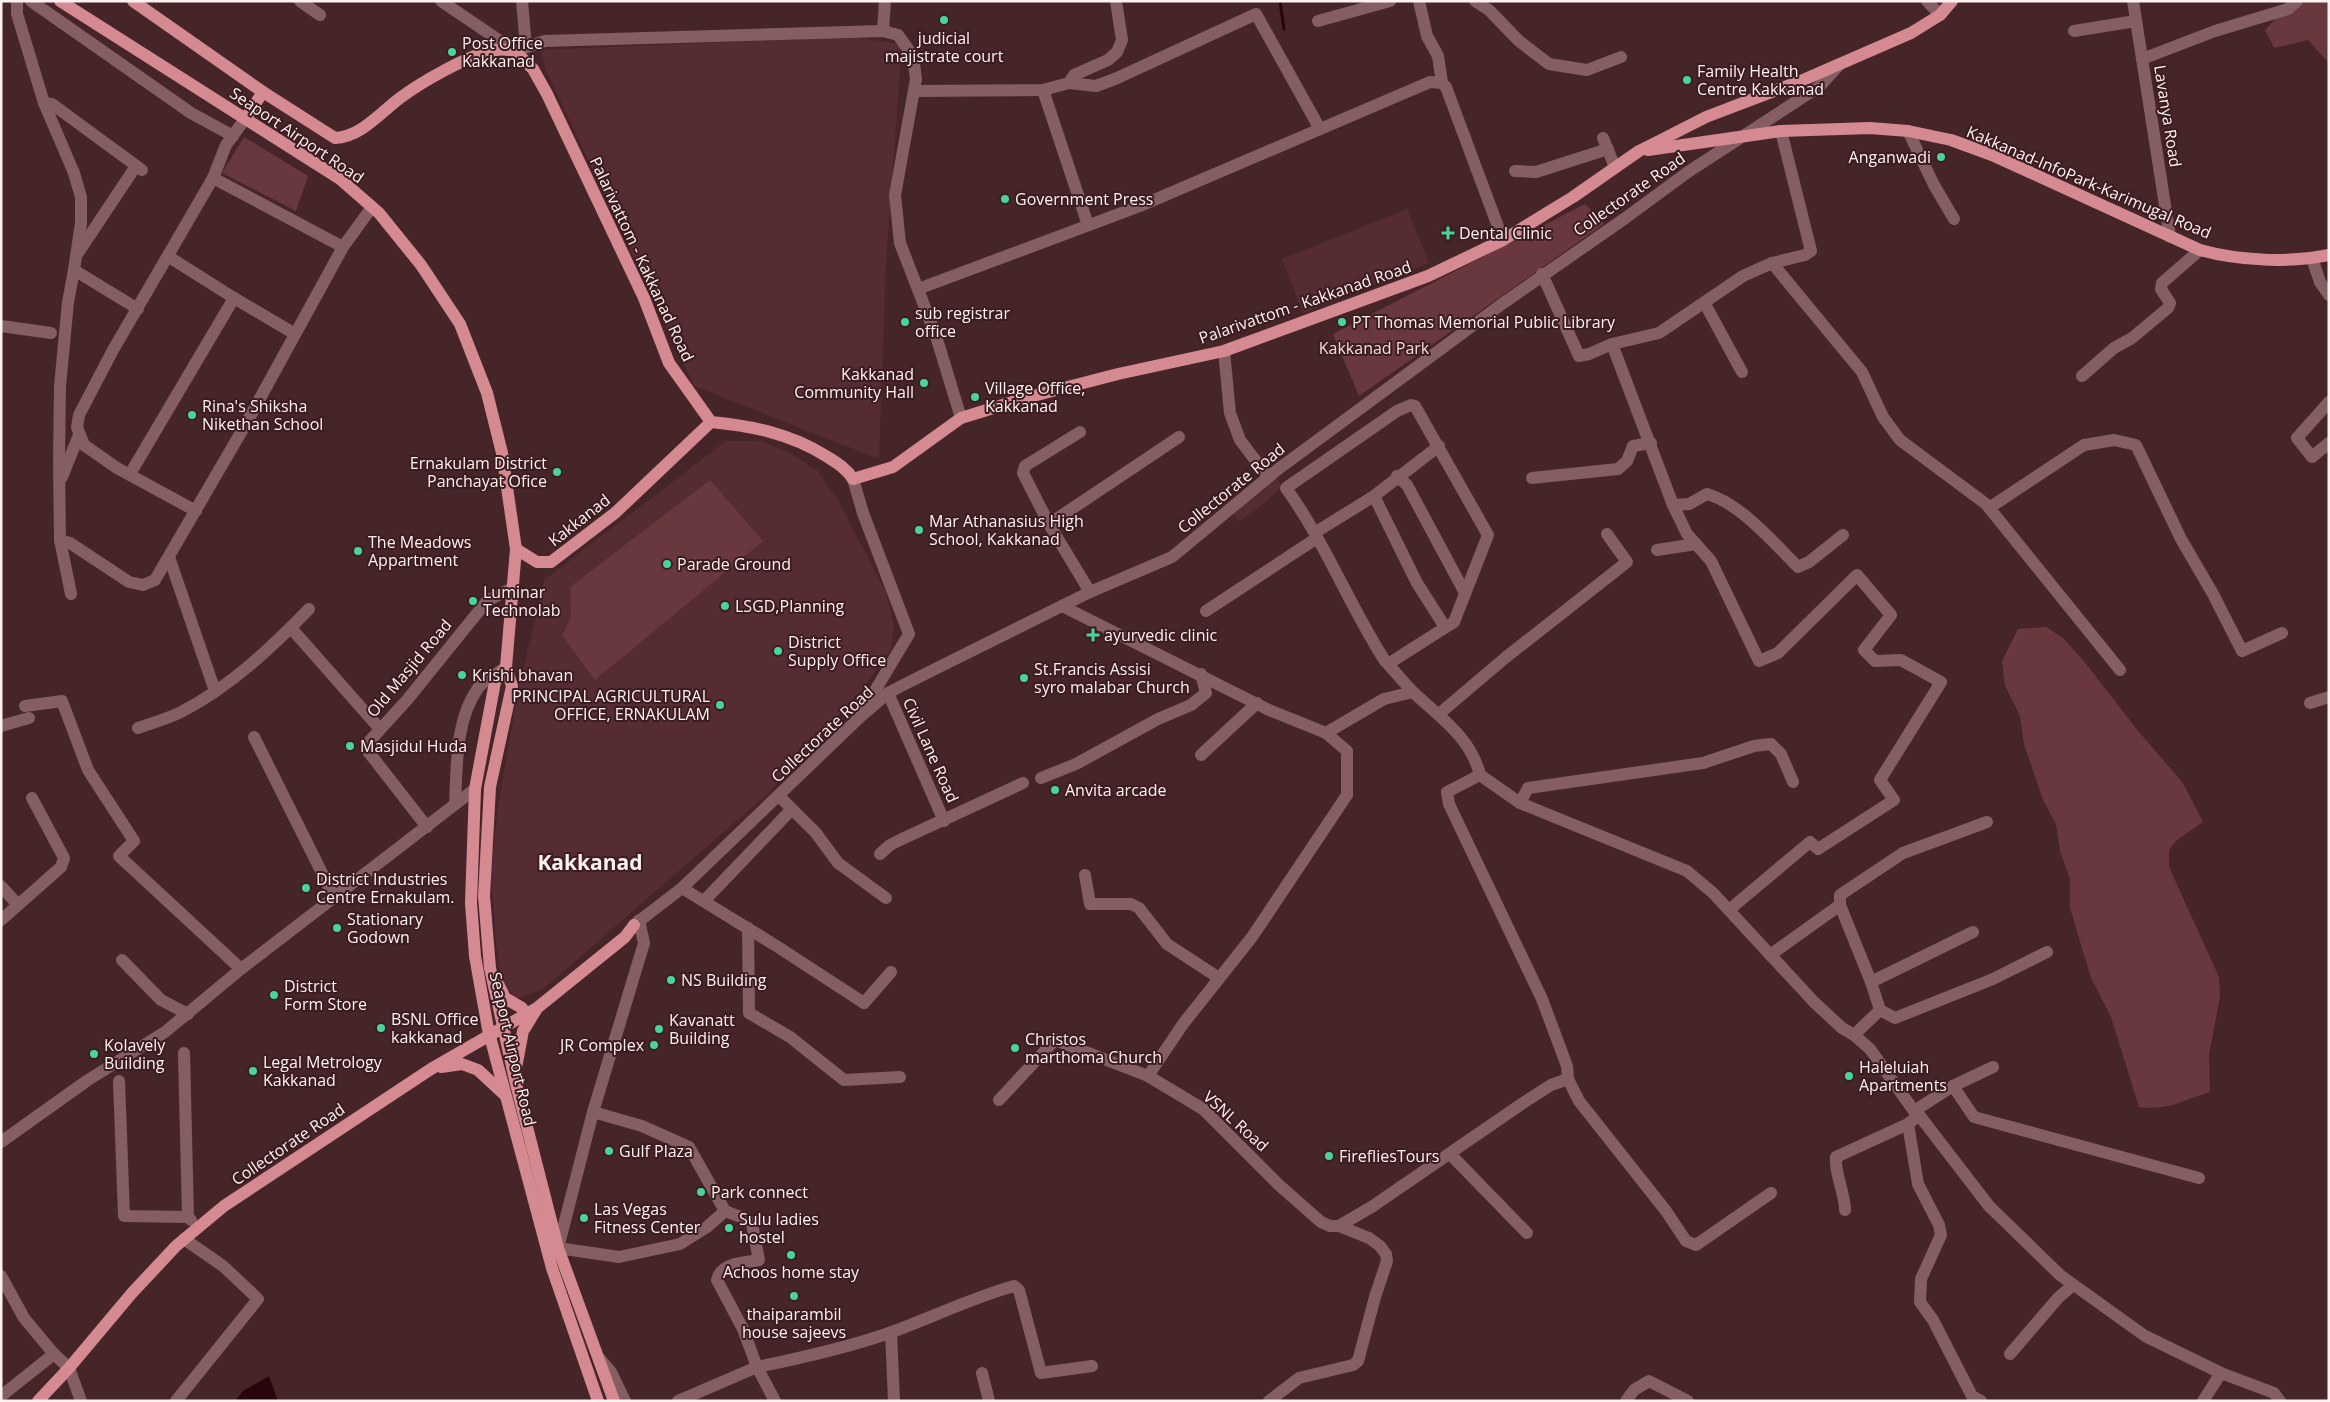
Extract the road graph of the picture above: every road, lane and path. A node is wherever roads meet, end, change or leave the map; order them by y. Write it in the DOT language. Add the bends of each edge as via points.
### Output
graph roads {
  1 [pos="16,1"];
  2 [pos="31,1"];
  3 [pos="60,1"];
  4 [pos="133,1"];
  5 [pos="300,1"];
  6 [pos="442,1"];
  7 [pos="522,1"];
  8 [pos="885,1"];
  9 [pos="1116,1"];
  10 [pos="1390,1"];
  11 [pos="1418,1"];
  12 [pos="1476,1"];
  13 [pos="1927,1"];
  14 [pos="1952,1"];
  15 [pos="2133,1"];
  16 [pos="2297,1"];
  17 [pos="320,15"];
  18 [pos="1940,15"];
  19 [pos="1318,21"];
  20 [pos="2136,21"];
  21 [pos="883,31"];
  22 [pos="2074,31"];
  23 [pos="521,49"];
  24 [pos="1621,58"];
  25 [pos="2142,59"];
  26 [pos="1839,65"];
  27 [pos="1069,83"];
  28 [pos="1442,83"];
  29 [pos="1043,90"];
  30 [pos="914,91"];
  31 [pos="263,92"];
  32 [pos="44,103"];
  33 [pos="245,119"];
  34 [pos="1320,130"];
  35 [pos="1781,131"];
  36 [pos="1908,131"];
  37 [pos="1747,134"];
  38 [pos="233,136"];
  39 [pos="1639,151"];
  40 [pos="1615,168"];
  41 [pos="1516,171"];
  42 [pos="213,178"];
  43 [pos="372,206"];
  44 [pos="1954,219"];
  45 [pos="1088,225"];
  46 [pos="2170,237"];
  47 [pos="1503,240"];
  48 [pos="343,247"];
  49 [pos="2200,250"];
  50 [pos="2329,255"];
  51 [pos="169,256"];
  52 [pos="75,257"];
  53 [pos="2312,258"];
  54 [pos="1772,263"];
  55 [pos="74,270"];
  56 [pos="1542,274"];
  57 [pos="918,289"];
  58 [pos="2329,295"];
  59 [pos="234,298"];
  60 [pos="1705,304"];
  61 [pos="138,309"];
  62 [pos="1,326"];
  63 [pos="51,333"];
  64 [pos="295,334"];
  65 [pos="1612,344"];
  66 [pos="1224,351"];
  67 [pos="1742,372"];
  68 [pos="2082,376"];
  69 [pos="2329,402"];
  70 [pos="961,418"];
  71 [pos="711,422"];
  72 [pos="1080,432"];
  73 [pos="79,435"];
  74 [pos="1179,437"];
  75 [pos="2329,443"];
  76 [pos="1650,444"];
  77 [pos="1439,446"];
  78 [pos="130,474"];
  79 [pos="1397,476"];
  80 [pos="1268,477"];
  81 [pos="1532,478"];
  82 [pos="853,479"];
  83 [pos="59,481"];
  84 [pos="1374,496"];
  85 [pos="1673,505"];
  86 [pos="1989,508"];
  87 [pos="196,511"];
  88 [pos="1050,524"];
  89 [pos="1607,534"];
  90 [pos="1316,535"];
  91 [pos="1843,536"];
  92 [pos="60,540"];
  93 [pos="1696,544"];
  94 [pos="516,550"];
  95 [pos="1657,550"];
  96 [pos="169,557"];
  97 [pos="512,588"];
  98 [pos="1090,592"];
  99 [pos="1465,593"];
  100 [pos="71,594"];
  101 [pos="1062,606"];
  102 [pos="309,609"];
  103 [pos="1206,611"];
  104 [pos="1445,627"];
  105 [pos="291,628"];
  106 [pos="2282,633"];
  107 [pos="1388,664"];
  108 [pos="506,667"];
  109 [pos="2120,670"];
  110 [pos="1201,674"];
  111 [pos="215,691"];
  112 [pos="1413,692"];
  113 [pos="888,693"];
  114 [pos="2329,697"];
  115 [pos="1257,703"];
  116 [pos="2310,703"];
  117 [pos="1439,714"];
  118 [pos="859,718"];
  119 [pos="1,726"];
  120 [pos="138,728"];
  121 [pos="380,729"];
  122 [pos="1326,733"];
  123 [pos="254,737"];
  124 [pos="1201,755"];
  125 [pos="1480,776"];
  126 [pos="1041,778"];
  127 [pos="1793,782"];
  128 [pos="1023,783"];
  129 [pos="475,789"];
  130 [pos="779,796"];
  131 [pos="32,798"];
  132 [pos="1520,803"];
  133 [pos="455,804"];
  134 [pos="792,810"];
  135 [pos="944,821"];
  136 [pos="1987,822"];
  137 [pos="427,827"];
  138 [pos="880,854"];
  139 [pos="1085,876"];
  140 [pos="1,886"];
  141 [pos="682,888"];
  142 [pos="334,897"];
  143 [pos="886,898"];
  144 [pos="704,902"];
  145 [pos="18,905"];
  146 [pos="1840,906"];
  147 [pos="1729,910"];
  148 [pos="1,920"];
  149 [pos="638,924"];
  150 [pos="748,928"];
  151 [pos="1973,932"];
  152 [pos="2047,952"];
  153 [pos="1770,955"];
  154 [pos="122,960"];
  155 [pos="490,968"];
  156 [pos="241,969"];
  157 [pos="892,972"];
  158 [pos="1219,978"];
  159 [pos="1871,982"];
  160 [pos="522,1008"];
  161 [pos="537,1008"];
  162 [pos="1880,1010"];
  163 [pos="188,1014"];
  164 [pos="502,1024"];
  165 [pos="489,1031"];
  166 [pos="1854,1035"];
  167 [pos="184,1053"];
  168 [pos="1994,1067"];
  169 [pos="431,1069"];
  170 [pos="1148,1076"];
  171 [pos="900,1077"];
  172 [pos="1568,1079"];
  173 [pos="515,1080"];
  174 [pos="119,1082"];
  175 [pos="1953,1086"];
  176 [pos="505,1095"];
  177 [pos="999,1100"];
  178 [pos="593,1112"];
  179 [pos="1917,1113"];
  180 [pos="1908,1124"];
  181 [pos="1,1142"];
  182 [pos="1450,1154"];
  183 [pos="2199,1178"];
  184 [pos="1771,1193"];
  185 [pos="1845,1210"];
  186 [pos="725,1211"];
  187 [pos="1339,1226"];
  188 [pos="1527,1233"];
  189 [pos="184,1239"];
  190 [pos="558,1248"];
  191 [pos="1,1276"];
  192 [pos="2073,1285"];
  193 [pos="891,1332"];
  194 [pos="54,1354"];
  195 [pos="2010,1354"];
  196 [pos="599,1358"];
  197 [pos="1092,1366"];
  198 [pos="757,1367"];
  199 [pos="69,1368"];
  200 [pos="982,1373"];
  201 [pos="2221,1373"];
  202 [pos="1,1396"];
  203 [pos="38,1401"];
  204 [pos="81,1401"];
  205 [pos="176,1401"];
  206 [pos="598,1401"];
  207 [pos="614,1401"];
  208 [pos="625,1401"];
  209 [pos="678,1401"];
  210 [pos="775,1401"];
  211 [pos="894,1401"];
  212 [pos="989,1401"];
  213 [pos="1269,1401"];
  214 [pos="1626,1401"];
  215 [pos="1688,1401"];
  216 [pos="1981,1401"];
  217 [pos="2203,1401"];
  218 [pos="2280,1401"];
  1 -- 32 [label="street" via="16,14"];
  2 -- 38 [label="street" via="191,112"];
  3 -- 33 [label="main road, Seaport Airport Road"];
  4 -- 31 [label="main road"];
  5 -- 17 [label="street"];
  6 -- 23 [label="street"];
  7 -- 23 [label="street"];
  8 -- 21 [label="street"];
  9 -- 27 [label="street" via="1122,40 1117,52 1108,60 1074,75"];
  10 -- 19 [label="street"];
  11 -- 28 [label="street" via="1427,36 1438,56"];
  12 -- 24 [label="street" via="1549,64 1587,70"];
  13 -- 18 [label="street"];
  14 -- 18 [label="main road, Palarivattom - Kakkanad Road"];
  15 -- 20 [label="street, Lavanya Road"];
  16 -- 25 [label="street" via="2288,9 2215,31"];
  18 -- 26 [label="main road, Palarivattom - Kakkanad Road" via="1911,33"];
  20 -- 22 [label="street"];
  20 -- 25 [label="street, Lavanya Road"];
  21 -- 23 [label="street" via="544,42"];
  21 -- 30 [label="street" via="898,35 913,56"];
  23 -- 31 [label="main road" via="495,50 455,65 400,98 360,130 343,138 327,135"];
  23 -- 71 [label="main road, Palarivattom - Kakkanad Road" via="548,94 644,298 669,363"];
  25 -- 46 [label="street, Lavanya Road"];
  26 -- 37 [label="street, Collectorate Road" via="1820,86"];
  26 -- 39 [label="main road, Palarivattom - Kakkanad Road" via="1706,117"];
  27 -- 29 [label="street"];
  27 -- 34 [label="street" via="1096,86 1115,79 1256,14"];
  28 -- 34 [label="street" via="1423,83"];
  28 -- 47 [label="street" via="1451,98"];
  29 -- 30 [label="street"];
  29 -- 45 [label="street"];
  30 -- 57 [label="street" via="895,195 900,243"];
  31 -- 33 [label="main road"];
  32 -- 52 [label="street" via="81,197 81,223"];
  32 -- 52 [label="street" via="52,104 139,168"];
  33 -- 38 [label="street"];
  33 -- 43 [label="main road, Seaport Airport Road" via="340,179"];
  34 -- 45 [label="street"];
  35 -- 36 [label="main road, Kakkanad-InfoPark-Karimugal Road" via="1870,128"];
  35 -- 37 [label="main road, Kakkanad-InfoPark-Karimugal Road"];
  35 -- 54 [label="street" via="1811,251"];
  36 -- 44 [label="street"];
  36 -- 46 [label="main road, Kakkanad-InfoPark-Karimugal Road" via="1992,154"];
  37 -- 39 [label="main road, Kakkanad-InfoPark-Karimugal Road"];
  37 -- 56 [label="street, Collectorate Road"];
  38 -- 42 [label="street"];
  39 -- 40 [label="main road, Palarivattom - Kakkanad Road"];
  40 -- 41 [label="street" via="1605,144 1536,172"];
  40 -- 47 [label="main road, Palarivattom - Kakkanad Road"];
  42 -- 48 [label="street"];
  42 -- 51 [label="street"];
  43 -- 48 [label="street"];
  43 -- 94 [label="main road, Seaport Airport Road" via="421,265 460,324 486,393 502,453"];
  45 -- 57 [label="street"];
  46 -- 49 [label="main road, Kakkanad-InfoPark-Karimugal Road"];
  47 -- 66 [label="main road, Palarivattom - Kakkanad Road" via="1428,276"];
  48 -- 64 [label="street"];
  49 -- 53 [label="main road, Kakkanad-InfoPark-Karimugal Road" via="2219,255"];
  49 -- 68 [label="street" via="2162,284 2169,306"];
  50 -- 53 [label="main road, Kakkanad-InfoPark-Karimugal Road"];
  51 -- 59 [label="street"];
  51 -- 61 [label="street"];
  52 -- 55 [label="street"];
  53 -- 58 [label="street" via="2320,282"];
  54 -- 60 [label="street" via="1743,276"];
  54 -- 86 [label="street" via="1862,372 1883,417 1900,440"];
  55 -- 61 [label="street"];
  55 -- 83 [label="street" via="60,386"];
  56 -- 65 [label="street" via="1579,356"];
  56 -- 80 [label="street, Collectorate Road"];
  57 -- 70 [label="street"];
  59 -- 64 [label="street"];
  59 -- 78 [label="street"];
  60 -- 65 [label="street" via="1659,333"];
  60 -- 67 [label="street"];
  61 -- 73 [label="street" via="80,415"];
  62 -- 63 [label="street"];
  64 -- 87 [label="street"];
  65 -- 76 [label="street"];
  66 -- 70 [label="main road, Palarivattom - Kakkanad Road" via="1028,396"];
  66 -- 80 [label="street" via="1230,413 1240,440"];
  69 -- 75 [label="street" via="2296,438 2312,457"];
  70 -- 82 [label="main road, Palarivattom - Kakkanad Road" via="893,467"];
  71 -- 82 [label="main road" via="759,428 804,442 846,468"];
  71 -- 94 [label="main road, Kakkanad" via="615,513 551,562 537,562"];
  72 -- 88 [label="street" via="1025,466 1026,482"];
  73 -- 78 [label="street" via="84,445"];
  73 -- 83 [label="street"];
  74 -- 88 [label="street"];
  76 -- 81 [label="street" via="1633,446 1627,461 1618,469"];
  76 -- 85 [label="street"];
  77 -- 79 [label="street"];
  77 -- 90 [label="street" via="1413,406 1406,405 1286,488"];
  77 -- 99 [label="street" via="1488,536"];
  78 -- 87 [label="street"];
  79 -- 84 [label="street"];
  79 -- 99 [label="street" via="1407,485"];
  80 -- 98 [label="street, Collectorate Road" via="1172,557"];
  82 -- 118 [label="street" via="909,634"];
  83 -- 92 [label="street"];
  84 -- 90 [label="street"];
  84 -- 104 [label="street" via="1417,583"];
  85 -- 91 [label="street" via="1689,504 1708,494 1719,497 1798,567"];
  85 -- 93 [label="street" via="1687,534"];
  86 -- 106 [label="street" via="2084,445 2114,440 2136,446 2181,539 2242,651"];
  86 -- 109 [label="street"];
  87 -- 96 [label="street"];
  88 -- 98 [label="street"];
  89 -- 117 [label="street" via="1627,562"];
  90 -- 103 [label="street"];
  90 -- 107 [label="street" via="1369,636"];
  92 -- 96 [label="street" via="70,542 129,582 143,585 155,580"];
  92 -- 100 [label="street"];
  93 -- 95 [label="street"];
  93 -- 147 [label="street" via="1712,561 1759,661 1778,653 1857,575 1891,615 1864,650 1875,661 1900,660 1940,682 1880,780 1894,800 1818,849 1810,842"];
  94 -- 97 [label="main road, Seaport Airport Road"];
  96 -- 111 [label="street"];
  97 -- 108 [label="main road, Seaport Airport Road"];
  97 -- 121 [label="street, Old Masjid Road" via="487,601"];
  98 -- 101 [label="street, Collectorate Road"];
  99 -- 104 [label="street" via="1454,622"];
  101 -- 110 [label="street"];
  101 -- 113 [label="street, Collectorate Road"];
  102 -- 105 [label="street"];
  104 -- 107 [label="street"];
  105 -- 111 [label="street" via="272,648"];
  105 -- 121 [label="street"];
  107 -- 112 [label="street"];
  108 -- 129 [label="main road, Seaport Airport Road" via="495,682"];
  108 -- 133 [label="street" via="479,687 470,704 459,738"];
  108 -- 155 [label="main road, Seaport Airport Road" via="512,686 490,787 485,876"];
  110 -- 115 [label="street"];
  110 -- 126 [label="street" via="1206,692 1191,705 1158,719 1076,764"];
  111 -- 120 [label="street" via="180,713"];
  112 -- 117 [label="street"];
  112 -- 122 [label="street" via="1384,699"];
  113 -- 118 [label="street, Collectorate Road"];
  113 -- 135 [label="street, Civil Lane Road"];
  114 -- 116 [label="street"];
  115 -- 122 [label="street"];
  115 -- 124 [label="street"];
  117 -- 125 [label="street" via="1452,725 1476,759"];
  118 -- 130 [label="street, Collectorate Road"];
  119 -- 156 [label="street" via="27,712 62,701 88,770 134,841 119,856"];
  121 -- 137 [label="street, Old Masjid Road" via="366,745 367,750"];
  122 -- 158 [label="street" via="1348,750 1347,795 1252,937"];
  123 -- 142 [label="street"];
  125 -- 132 [label="street"];
  125 -- 172 [label="street" via="1448,792 1449,804 1542,999 1567,1066"];
  127 -- 132 [label="street" via="1781,754 1771,744 1754,746 1703,763 1528,788"];
  128 -- 135 [label="street"];
  129 -- 133 [label="street"];
  129 -- 165 [label="main road, Seaport Airport Road" via="471,903 475,956"];
  130 -- 134 [label="street"];
  130 -- 141 [label="street, Collectorate Road"];
  131 -- 145 [label="street" via="64,858 62,867"];
  132 -- 147 [label="street" via="1687,871"];
  133 -- 137 [label="street"];
  134 -- 143 [label="street" via="816,833 838,863"];
  134 -- 144 [label="street"];
  135 -- 138 [label="street" via="890,845"];
  136 -- 146 [label="street" via="1903,853 1840,895"];
  137 -- 142 [label="street"];
  139 -- 158 [label="street" via="1090,904 1131,904 1138,908 1166,944"];
  140 -- 145 [label="street"];
  141 -- 144 [label="street"];
  141 -- 149 [label="street, Collectorate Road"];
  142 -- 156 [label="street"];
  144 -- 150 [label="street"];
  145 -- 148 [label="street"];
  146 -- 153 [label="street"];
  146 -- 159 [label="street"];
  147 -- 153 [label="street"];
  149 -- 160 [label="main road" via="620,931 534,1002"];
  149 -- 161 [label="main road, Collectorate Road"];
  149 -- 178 [label="street" via="644,943"];
  150 -- 157 [label="street" via="864,1003"];
  150 -- 171 [label="street" via="749,1013 790,1037 844,1080"];
  151 -- 159 [label="street"];
  152 -- 162 [label="street" via="1993,979 1895,1018"];
  153 -- 166 [label="street" via="1842,1028"];
  154 -- 163 [label="street" via="161,1000"];
  155 -- 160 [label="main road" via="505,998"];
  155 -- 164 [label="main road, Seaport Airport Road"];
  156 -- 163 [label="street"];
  158 -- 170 [label="street" via="1182,1024"];
  159 -- 162 [label="street"];
  160 -- 164 [label="main road"];
  161 -- 164 [label="main road, Collectorate Road"];
  161 -- 173 [label="main road" via="523,1031"];
  162 -- 166 [label="street"];
  163 -- 181 [label="street" via="71,1091"];
  164 -- 165 [label="main road, Collectorate Road"];
  164 -- 173 [label="main road, Seaport Airport Road"];
  165 -- 169 [label="main road, Collectorate Road"];
  165 -- 176 [label="main road, Seaport Airport Road"];
  166 -- 179 [label="street" via="1870,1049"];
  167 -- 174 [label="street" via="189,1219 124,1216"];
  168 -- 175 [label="street"];
  169 -- 176 [label="main road" via="462,1064 478,1070"];
  169 -- 189 [label="main road, Collectorate Road" via="224,1206"];
  170 -- 177 [label="street, VSNL Road" via="1055,1040"];
  170 -- 187 [label="street, VSNL Road" via="1203,1109 1321,1222"];
  172 -- 182 [label="street" via="1544,1089"];
  172 -- 184 [label="street" via="1583,1107 1686,1241 1696,1245"];
  173 -- 190 [label="main road, Seaport Airport Road"];
  175 -- 179 [label="street"];
  175 -- 183 [label="street" via="1974,1118"];
  176 -- 206 [label="main road, Seaport Airport Road" via="552,1268"];
  178 -- 186 [label="street" via="642,1126 689,1147"];
  178 -- 190 [label="street"];
  179 -- 180 [label="street"];
  179 -- 192 [label="street" via="1989,1206"];
  180 -- 185 [label="street" via="1836,1157"];
  180 -- 216 [label="street" via="1918,1184 1941,1235 1921,1279 1920,1302 1933,1320 1972,1396"];
  182 -- 187 [label="street"];
  182 -- 188 [label="street"];
  186 -- 190 [label="street" via="680,1244 636,1254 619,1257"];
  186 -- 198 [label="street" via="746,1219 752,1224 755,1234 759,1260 728,1266 717,1280 743,1329"];
  187 -- 213 [label="street, VSNL Road" via="1380,1246 1387,1261 1358,1361 1299,1378"];
  189 -- 199 [label="main road, Collectorate Road" via="132,1292"];
  189 -- 205 [label="street" via="223,1266 258,1299"];
  190 -- 196 [label="main road, Seaport Airport Road"];
  191 -- 194 [label="street" via="24,1318"];
  192 -- 195 [label="street"];
  192 -- 201 [label="street" via="2145,1336"];
  193 -- 197 [label="street" via="1016,1286 1041,1373"];
  193 -- 198 [label="street"];
  193 -- 211 [label="street"];
  194 -- 199 [label="street"];
  194 -- 202 [label="street"];
  196 -- 207 [label="main road, Seaport Airport Road"];
  196 -- 208 [label="street" via="611,1372"];
  198 -- 209 [label="street"];
  198 -- 210 [label="street"];
  199 -- 203 [label="main road, Collectorate Road"];
  199 -- 204 [label="street"];
  200 -- 212 [label="street"];
  201 -- 217 [label="street"];
  201 -- 218 [label="street" via="2274,1393"];
  214 -- 215 [label="street" via="1634,1390 1649,1381"];
}
